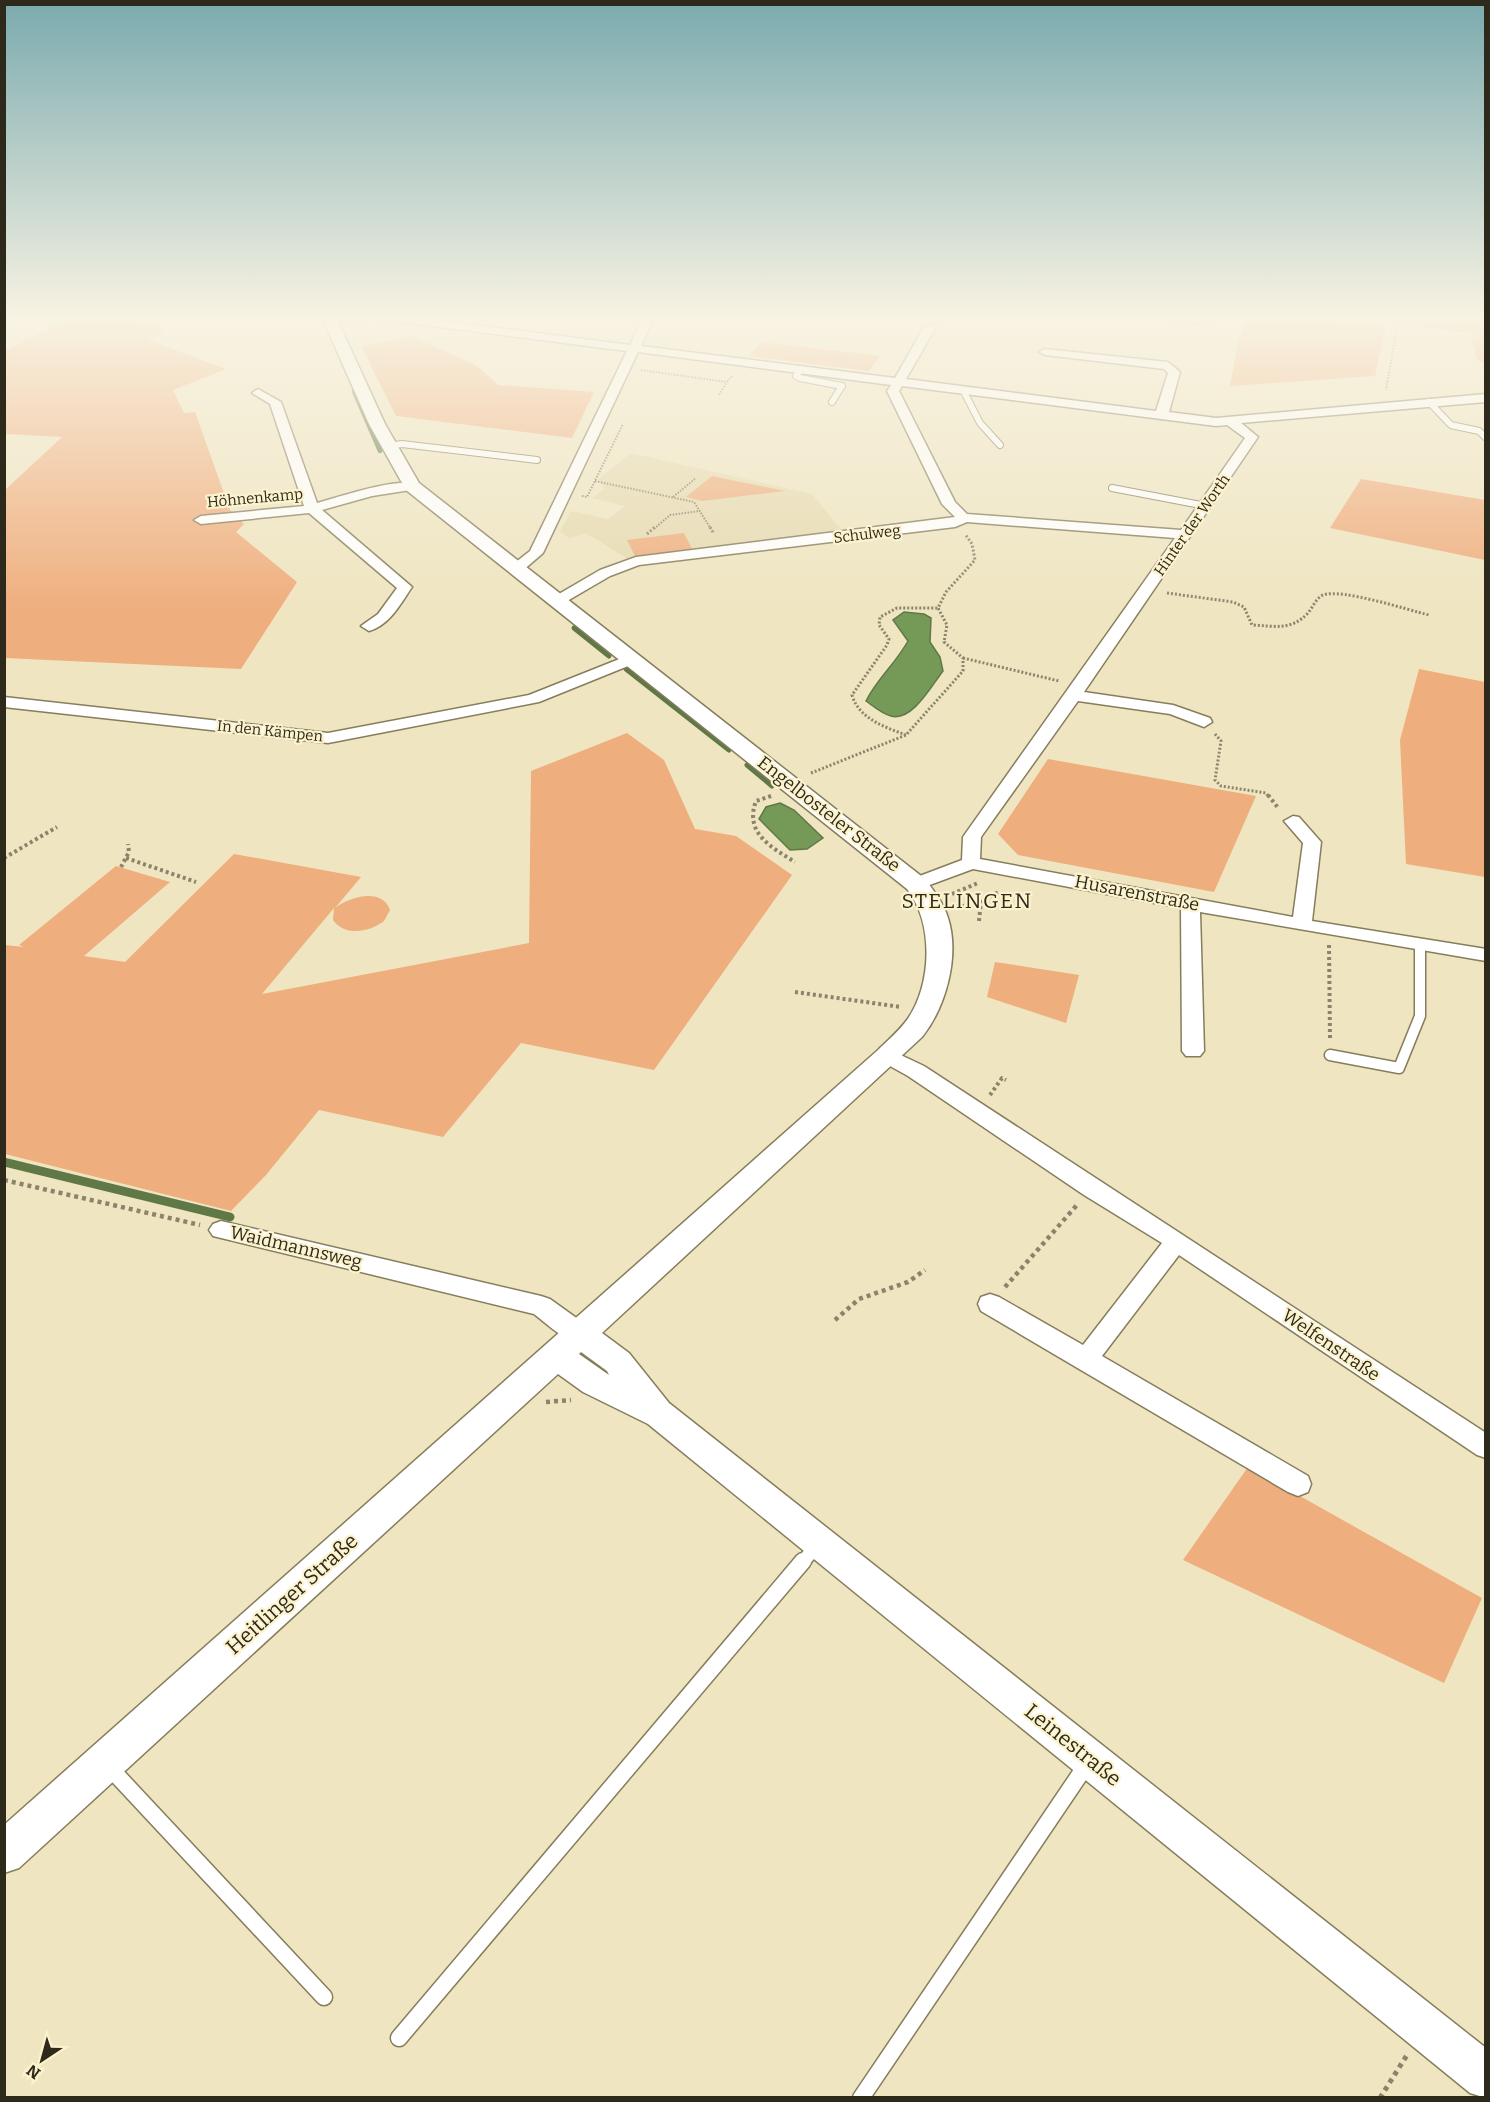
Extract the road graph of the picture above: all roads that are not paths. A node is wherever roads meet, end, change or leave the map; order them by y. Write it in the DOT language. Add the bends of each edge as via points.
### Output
graph roads {
  1 [pos="279,413"];
  2 [pos="373,413"];
  3 [pos="604,413"];
  4 [pos="904,413"];
  5 [pos="975,413"];
  6 [pos="1149,413"];
  7 [pos="1295,413"];
  8 [pos="1440,413"];
  9 [pos="1164,415"];
  10 [pos="1231,422"];
  11 [pos="1485,438"];
  12 [pos="1000,445"];
  13 [pos="388,446"];
  14 [pos="537,460"];
  15 [pos="412,486"];
  16 [pos="1112,488"];
  17 [pos="1206,506"];
  18 [pos="312,509"];
  19 [pos="201,520"];
  20 [pos="959,521"];
  21 [pos="1186,535"];
  22 [pos="516,569"];
  23 [pos="558,601"];
  24 [pos="369,626"];
  25 [pos="633,659"];
  26 [pos="1077,690"];
  27 [pos="4,702"];
  28 [pos="1204,722"];
  29 [pos="1293,821"];
  30 [pos="971,863"];
  31 [pos="916,884"];
  32 [pos="1190,904"];
  33 [pos="1302,925"];
  34 [pos="1420,946"];
  35 [pos="1485,956"];
  36 [pos="1192,1051"];
  37 [pos="1330,1055"];
  38 [pos="888,1056"];
  39 [pos="221,1230"];
  40 [pos="1176,1242"];
  41 [pos="990,1304"];
  42 [pos="568,1344"];
  43 [pos="1086,1359"];
  44 [pos="1485,1447"];
  45 [pos="1298,1484"];
  46 [pos="820,1542"];
  47 [pos="1090,1759"];
  48 [pos="106,1763"];
  49 [pos="4,1853"];
  50 [pos="324,1997"];
  51 [pos="399,2038"];
  52 [pos="1485,2077"];
  53 [pos="861,2097"];
  1 -- 18 [label="street, Höhnenkamp"];
  2 -- 13 [label="street, Engelbosteler Straße"];
  3 -- 22 [label="street" via="536,553"];
  4 -- 20 [label="street"];
  5 -- 12 [label="lane"];
  6 -- 9 [label="street"];
  7 -- 10 [label="street"];
  8 -- 11 [label="lane" via="1451,425 1479,430"];
  9 -- 10 [label="street"];
  10 -- 17 [label="street, Hinter der Worth" via="1252,437"];
  13 -- 14 [label="lane" via="402,444"];
  13 -- 15 [label="street, Engelbosteler Straße"];
  15 -- 18 [label="street, Höhnenkamp" via="371,492"];
  15 -- 22 [label="street, Engelbosteler Straße"];
  16 -- 17 [label="lane"];
  17 -- 21 [label="street, Hinter der Worth"];
  18 -- 19 [label="street, Höhnenkamp"];
  18 -- 24 [label="street, Höhnenkamp" via="405,587 383,617"];
  20 -- 21 [label="street, Schulweg" via="981,517"];
  20 -- 23 [label="street, Schulweg" via="623,564"];
  21 -- 26 [label="street, Hinter der Worth"];
  22 -- 23 [label="street, Engelbosteler Straße"];
  23 -- 25 [label="street, Engelbosteler Straße"];
  25 -- 27 [label="street, In den Kämpen" via="533,699 328,738"];
  25 -- 31 [label="street, Engelbosteler Straße"];
  26 -- 28 [label="street" via="1173,710"];
  26 -- 30 [label="street, Hinter der Worth" via="972,837"];
  29 -- 33 [label="street" via="1312,842"];
  30 -- 31 [label="street"];
  30 -- 32 [label="street, Husarenstraße"];
  31 -- 38 [label="street, Engelbosteler Straße" via="931,906 939,935 932,988 925,1010 910,1034"];
  32 -- 33 [label="street, Husarenstraße"];
  32 -- 36 [label="street"];
  33 -- 34 [label="street, Husarenstraße"];
  34 -- 35 [label="street, Husarenstraße"];
  34 -- 37 [label="lane" via="1420,1016 1399,1068"];
  38 -- 40 [label="street, Welfenstraße"];
  38 -- 42 [label="street, Engelbosteler Straße"];
  39 -- 42 [label="street, Waidmannsweg" via="541,1306"];
  40 -- 43 [label="street"];
  40 -- 44 [label="street, Welfenstraße"];
  41 -- 43 [label="street"];
  42 -- 46 [label="street, Leinestraße" via="596,1383 660,1414"];
  42 -- 48 [label="street, Heitlinger Straße"];
  43 -- 45 [label="street"];
  46 -- 47 [label="street, Leinestraße"];
  46 -- 51 [label="lane"];
  47 -- 52 [label="street, Leinestraße"];
  47 -- 53 [label="lane"];
  48 -- 49 [label="street, Heitlinger Straße"];
  48 -- 50 [label="lane"];
}
